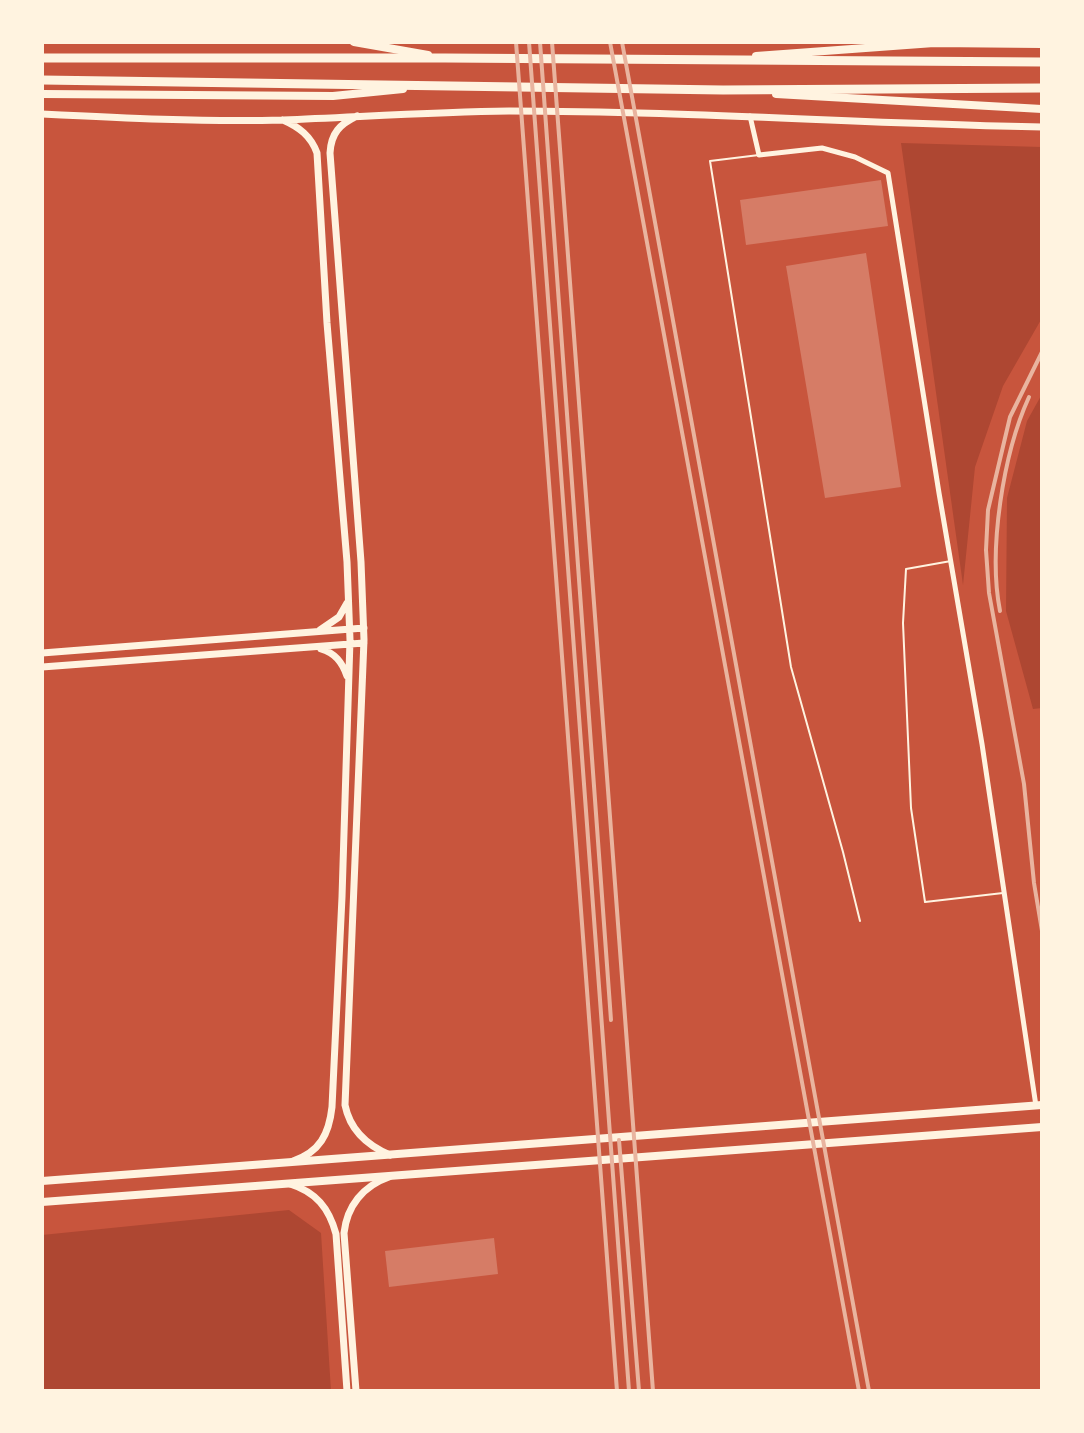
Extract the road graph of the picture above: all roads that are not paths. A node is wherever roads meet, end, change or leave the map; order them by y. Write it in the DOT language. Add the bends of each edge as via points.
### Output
graph roads {
  1 [pos="354,42"];
  2 [pos="1042,44"];
  3 [pos="42,58"];
  4 [pos="445,58"];
  5 [pos="713,60"];
  6 [pos="1042,62"];
  7 [pos="42,80"];
  8 [pos="439,85"];
  9 [pos="1042,88"];
  10 [pos="723,90"];
  11 [pos="42,94"];
  12 [pos="1042,109"];
  13 [pos="42,114"];
  14 [pos="357,116"];
  15 [pos="750,116"];
  16 [pos="283,120"];
  17 [pos="1042,127"];
  18 [pos="759,155"];
  19 [pos="951,561"];
  20 [pos="348,592"];
  21 [pos="364,628"];
  22 [pos="350,629"];
  23 [pos="314,632"];
  24 [pos="364,643"];
  25 [pos="350,644"];
  26 [pos="309,647"];
  27 [pos="42,652"];
  28 [pos="42,667"];
  29 [pos="350,684"];
  30 [pos="1003,893"];
  31 [pos="860,921"];
  32 [pos="1039,1106"];
  33 [pos="1042,1126"];
  34 [pos="390,1155"];
  35 [pos="288,1163"];
  36 [pos="392,1176"];
  37 [pos="42,1181"];
  38 [pos="290,1184"];
  39 [pos="42,1202"];
  40 [pos="347,1391"];
  41 [pos="356,1391"];
  1 -- 4 [label="main road"];
  2 -- 5 [label="main road" via="934,43"];
  3 -- 4 [label="highway"];
  4 -- 5 [label="highway"];
  5 -- 6 [label="highway"];
  7 -- 8 [label="highway"];
  8 -- 10 [label="highway"];
  8 -- 11 [label="main road" via="333,96"];
  9 -- 10 [label="highway"];
  10 -- 12 [label="main road"];
  13 -- 16 [label="street" via="155,120"];
  14 -- 15 [label="street" via="509,111"];
  14 -- 16 [label="street"];
  14 -- 21 [label="street" via="337,129 330,140 330,153"];
  15 -- 17 [label="street"];
  15 -- 18 [label="street"];
  16 -- 20 [label="street" via="303,132 317,153"];
  18 -- 19 [label="street" via="822,148 855,157 888,173"];
  18 -- 31 [label="lane" via="710,161 791,667"];
  19 -- 30 [label="street"];
  19 -- 30 [label="lane" via="906,569 903,623 911,808 925,902"];
  20 -- 22 [label="street"];
  20 -- 23 [label="street" via="339,617"];
  21 -- 22 [label="street"];
  21 -- 24 [label="street"];
  22 -- 23 [label="street"];
  22 -- 25 [label="street"];
  23 -- 27 [label="street"];
  24 -- 25 [label="street"];
  24 -- 34 [label="street" via="345,1105 355,1130 375,1148"];
  25 -- 26 [label="street"];
  25 -- 29 [label="street"];
  26 -- 28 [label="street"];
  26 -- 29 [label="street" via="338,658"];
  29 -- 35 [label="street" via="332,1107 321,1145"];
  30 -- 32 [label="street"];
  32 -- 34 [label="main road"];
  33 -- 36 [label="main road"];
  34 -- 35 [label="main road"];
  35 -- 37 [label="main road"];
  36 -- 38 [label="main road"];
  36 -- 41 [label="street" via="362,1193 345,1223"];
  38 -- 39 [label="main road"];
  38 -- 40 [label="street" via="315,1195 334,1228"];
}
